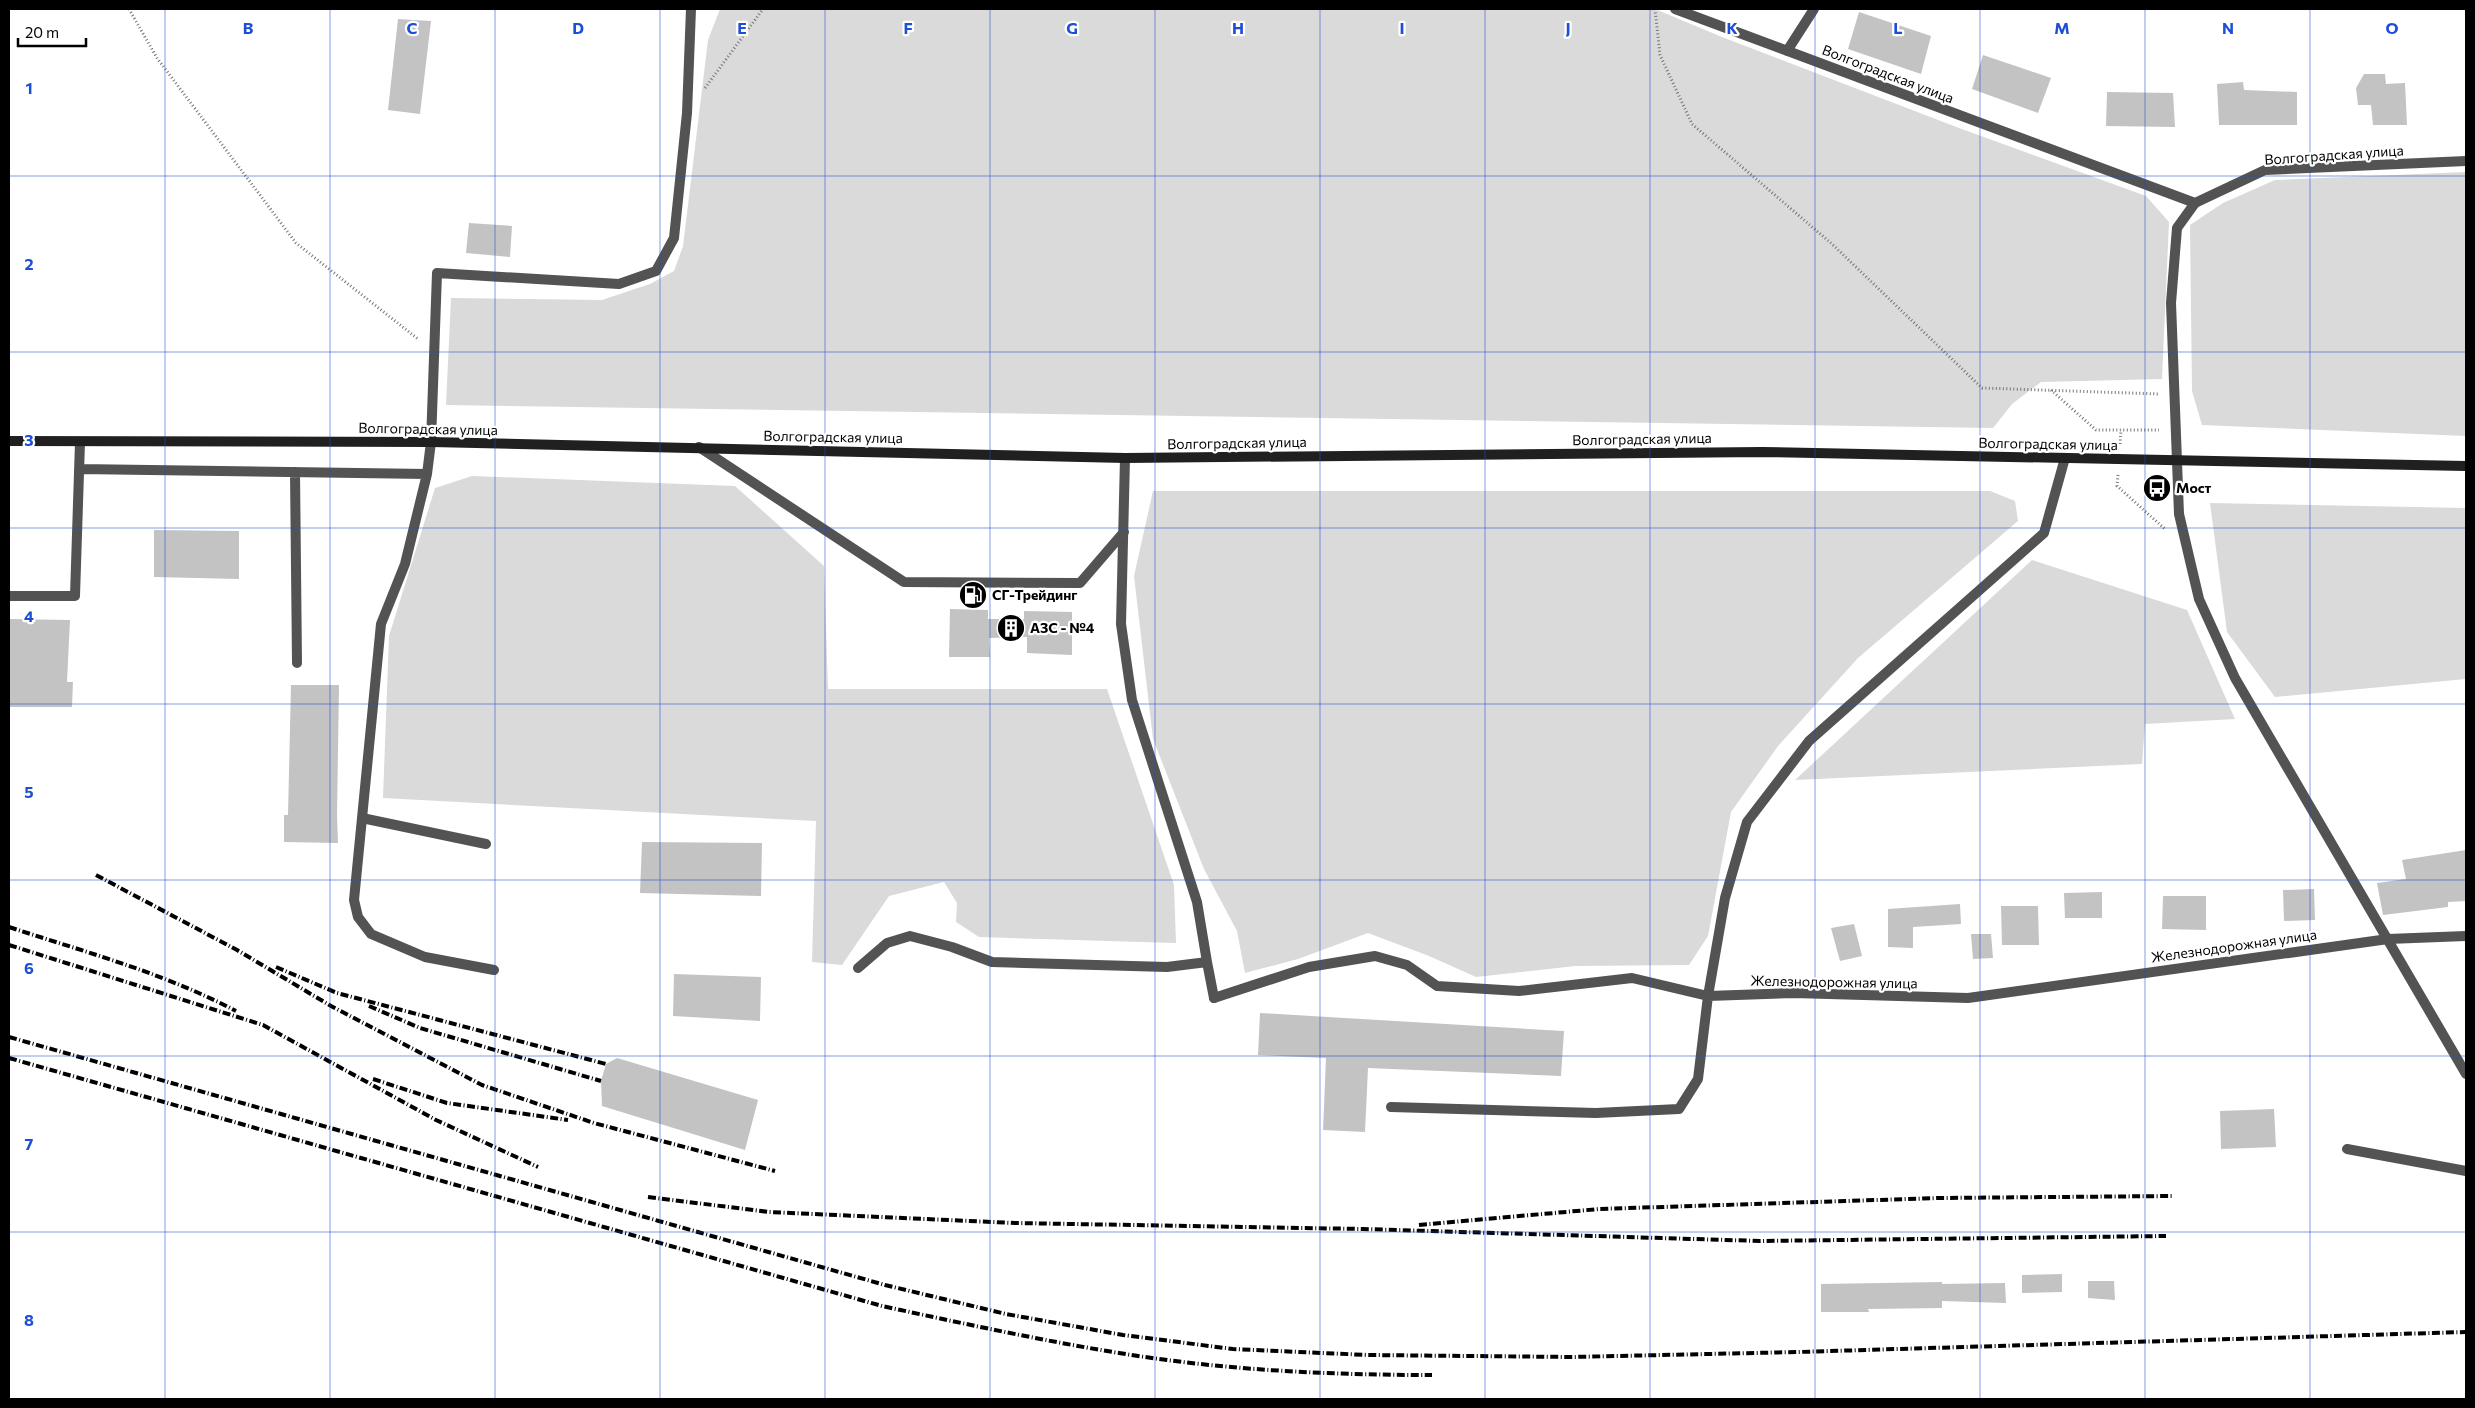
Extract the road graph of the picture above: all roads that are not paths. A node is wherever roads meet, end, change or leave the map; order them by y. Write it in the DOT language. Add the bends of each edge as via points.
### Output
graph roads {
  1 [pos="691,9"];
  2 [pos="1675,9"];
  3 [pos="1814,9"];
  4 [pos="1787,51"];
  5 [pos="2466,161"];
  6 [pos="2195,203"];
  7 [pos="9,441"];
  8 [pos="80,442"];
  9 [pos="431,442"];
  10 [pos="699,447"];
  11 [pos="1125,458"];
  12 [pos="2065,458"];
  13 [pos="2176,460"];
  14 [pos="2466,466"];
  15 [pos="79,469"];
  16 [pos="295,472"];
  17 [pos="427,474"];
  18 [pos="1124,532"];
  19 [pos="9,596"];
  20 [pos="297,663"];
  21 [pos="362,818"];
  22 [pos="486,844"];
  23 [pos="2466,936"];
  24 [pos="2388,939"];
  25 [pos="1207,962"];
  26 [pos="858,968"];
  27 [pos="494,970"];
  28 [pos="1708,996"];
  29 [pos="2466,1074"];
  30 [pos="1392,1107"];
  31 [pos="2347,1149"];
  32 [pos="2466,1170"];
  1 -- 9 [label="street" via="687,113 674,238 656,270 619,284 437,273"];
  2 -- 4 [label="street, Волгоградская улица"];
  3 -- 4 [label="street"];
  4 -- 6 [label="street, Волгоградская улица"];
  5 -- 6 [label="street, Волгоградская улица" via="2265,170"];
  6 -- 13 [label="street" via="2178,228 2171,303"];
  7 -- 8 [label="main road, Волгоградская улица"];
  8 -- 9 [label="main road, Волгоградская улица"];
  8 -- 15 [label="street"];
  9 -- 10 [label="main road, Волгоградская улица"];
  9 -- 17 [label="street"];
  10 -- 11 [label="main road, Волгоградская улица"];
  10 -- 18 [label="street" via="904,582 1080,583"];
  11 -- 12 [label="main road, Волгоградская улица" via="1762,452"];
  11 -- 18 [label="street"];
  12 -- 13 [label="main road, Волгоградская улица"];
  12 -- 28 [label="street" via="2044,533 1809,741 1747,822 1725,898"];
  13 -- 14 [label="main road, Волгоградская улица"];
  13 -- 24 [label="street" via="2179,514 2199,600 2235,678"];
  15 -- 16 [label="street"];
  15 -- 19 [label="street" via="75,596"];
  16 -- 17 [label="street"];
  16 -- 20 [label="street"];
  17 -- 21 [label="street" via="405,564 381,624"];
  18 -- 25 [label="street" via="1121,624 1132,700 1197,902"];
  21 -- 22 [label="street"];
  21 -- 27 [label="street" via="354,900 358,917 371,934 425,957"];
  23 -- 24 [label="street, Железнодорожная улица"];
  24 -- 28 [label="street, Железнодорожная улица" via="1968,998 1794,992"];
  24 -- 29 [label="street"];
  25 -- 26 [label="street" via="1167,967 992,962 910,936 888,943"];
  25 -- 28 [label="street, Железнодорожная улица" via="1214,998 1309,967 1375,956 1408,965 1437,986 1519,991 1632,978"];
  28 -- 30 [label="street" via="1698,1079 1679,1109 1596,1114"];
  31 -- 32 [label="street"];
}
